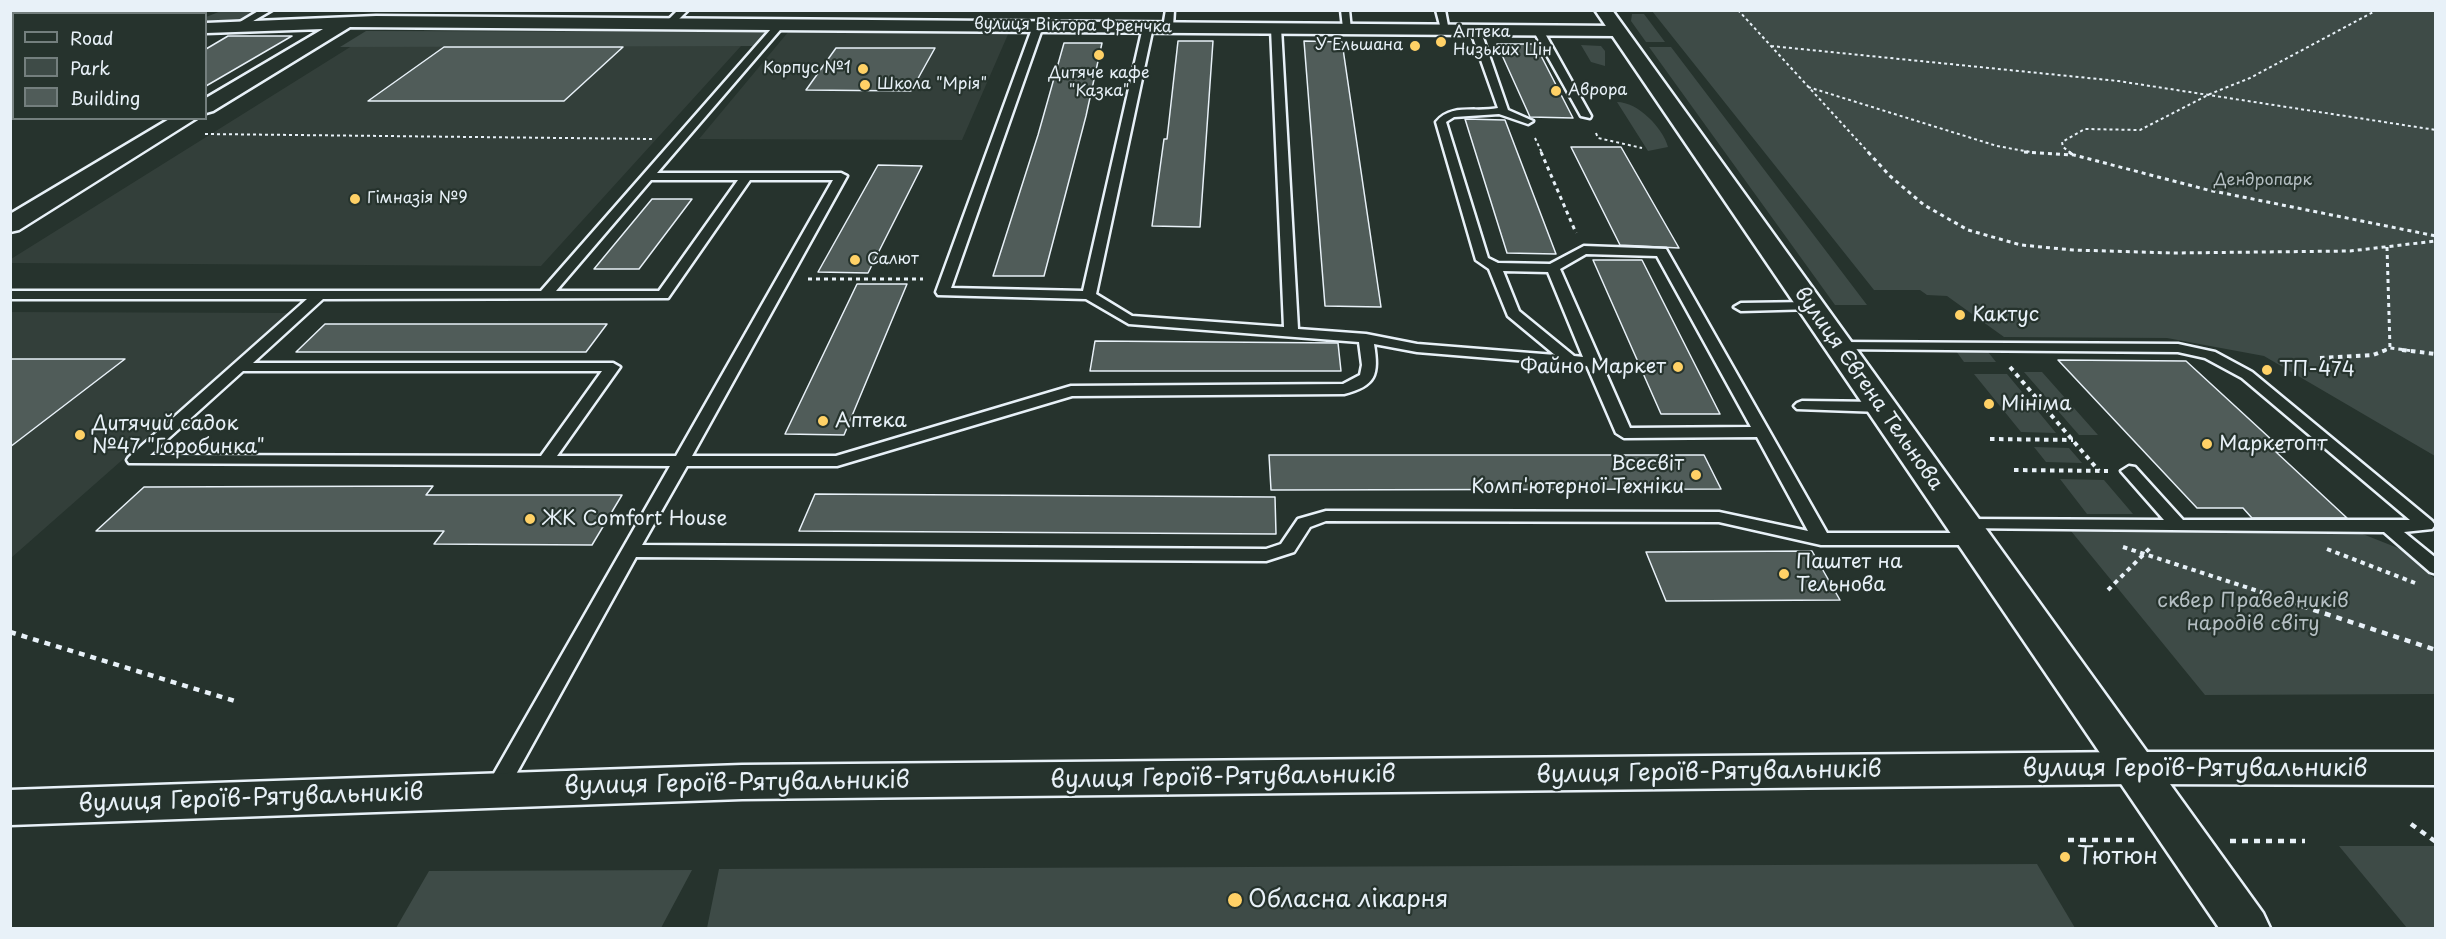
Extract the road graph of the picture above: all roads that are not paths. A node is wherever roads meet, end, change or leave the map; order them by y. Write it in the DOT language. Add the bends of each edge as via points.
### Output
graph roads {
  1 [pos="268,10"];
  2 [pos="366,10"];
  3 [pos="1440,10"];
  4 [pos="678,16"];
  5 [pos="1169,19"];
  6 [pos="1346,19"];
  7 [pos="1610,21"];
  8 [pos="348,22"];
  9 [pos="781,23"];
  10 [pos="240,25"];
  11 [pos="1038,26"];
  12 [pos="1148,27"];
  13 [pos="207,28"];
  14 [pos="1276,28"];
  15 [pos="1446,29"];
  16 [pos="1475,29"];
  17 [pos="1538,30"];
  18 [pos="207,106"];
  19 [pos="1501,111"];
  20 [pos="1586,116"];
  21 [pos="1528,121"];
  22 [pos="194,126"];
  23 [pos="747,176"];
  24 [pos="648,177"];
  25 [pos="10,225"];
  26 [pos="1495,267"];
  27 [pos="1553,268"];
  28 [pos="10,295"];
  29 [pos="320,295"];
  30 [pos="545,295"];
  31 [pos="1089,295"];
  32 [pos="1810,306"];
  33 [pos="1742,307"];
  34 [pos="1291,333"];
  35 [pos="1366,338"];
  36 [pos="1838,346"];
  37 [pos="1570,360"];
  38 [pos="1593,362"];
  39 [pos="239,367"];
  40 [pos="1802,406"];
  41 [pos="1881,407"];
  42 [pos="1762,432"];
  43 [pos="546,460"];
  44 [pos="681,460"];
  45 [pos="2129,471"];
  46 [pos="2178,525"];
  47 [pos="2388,526"];
  48 [pos="1968,532"];
  49 [pos="1821,539"];
  50 [pos="631,551"];
  51 [pos="2436,568"];
  52 [pos="2133,768"];
  53 [pos="2436,769"];
  54 [pos="496,790"];
  55 [pos="10,808"];
  56 [pos="2246,928"];
  1 -- 10 [label="lane"];
  2 -- 8 [label="main road"];
  3 -- 15 [label="lane"];
  4 -- 8 [label="main road, вулиця Віктора Френчка"];
  4 -- 9 [label="main road, вулиця Віктора Френчка"];
  5 -- 12 [label="main road, вулиця Віктора Френчка"];
  5 -- 14 [label="main road, вулиця Віктора Френчка"];
  6 -- 14 [label="main road, вулиця Віктора Френчка"];
  6 -- 15 [label="main road, вулиця Віктора Френчка"];
  7 -- 17 [label="main road, вулиця Віктора Френчка"];
  7 -- 32 [label="main road, вулиця Євгена Тельнова"];
  8 -- 10 [label="main road, вулиця Віктора Френчка"];
  8 -- 18 [label="main road"];
  9 -- 11 [label="main road, вулиця Віктора Френчка"];
  9 -- 24 [label="lane"];
  10 -- 13 [label="main road, вулиця Віктора Френчка"];
  11 -- 12 [label="main road, вулиця Віктора Френчка"];
  11 -- 31 [label="lane" via="943,292"];
  12 -- 31 [label="lane"];
  14 -- 34 [label="lane"];
  15 -- 16 [label="main road, вулиця Віктора Френчка"];
  16 -- 17 [label="main road, вулиця Віктора Френчка"];
  16 -- 19 [label="lane" via="1505,106"];
  17 -- 20 [label="lane"];
  19 -- 21 [label="lane"];
  19 -- 26 [label="lane" via="1453,114 1441,122 1482,260"];
  22 -- 25 [label="main road"];
  23 -- 24 [label="lane"];
  23 -- 30 [label="lane" via="663,295"];
  23 -- 44 [label="lane" via="841,176"];
  24 -- 30 [label="lane"];
  26 -- 27 [label="lane"];
  26 -- 37 [label="lane" via="1513,313"];
  27 -- 38 [label="lane"];
  27 -- 42 [label="lane" via="1584,250 1661,252"];
  28 -- 29 [label="lane"];
  29 -- 30 [label="lane"];
  29 -- 39 [label="lane"];
  31 -- 34 [label="lane" via="1129,320"];
  32 -- 33 [label="lane"];
  32 -- 36 [label="main road, вулиця Євгена Тельнова"];
  34 -- 35 [label="lane"];
  35 -- 37 [label="lane" via="1417,348"];
  35 -- 44 [label="lane" via="1370,371 1367,379 1344,389 1071,391 837,460"];
  36 -- 41 [label="main road, вулиця Євгена Тельнова"];
  36 -- 47 [label="lane" via="2178,348 2210,356 2247,375 2426,525"];
  37 -- 38 [label="lane"];
  38 -- 42 [label="lane" via="1624,433"];
  39 -- 43 [label="lane" via="613,367"];
  39 -- 43 [label="lane" via="135,460"];
  40 -- 41 [label="lane"];
  41 -- 48 [label="main road, вулиця Євгена Тельнова"];
  42 -- 49 [label="lane"];
  43 -- 44 [label="lane"];
  44 -- 50 [label="lane"];
  45 -- 46 [label="lane"];
  46 -- 47 [label="lane"];
  46 -- 48 [label="lane"];
  47 -- 51 [label="lane"];
  48 -- 49 [label="lane"];
  48 -- 52 [label="main road, вулиця Євгена Тельнова"];
  49 -- 50 [label="lane" via="1719,517 1326,516 1300,523 1287,551 1266,555"];
  50 -- 54 [label="lane"];
  52 -- 53 [label="main road, вулиця Героїв-Рятувальників"];
  52 -- 54 [label="main road, вулиця Героїв-Рятувальників" via="742,782"];
  52 -- 56 [label="main road, вулиця Євгена Тельнова"];
  54 -- 55 [label="main road, вулиця Героїв-Рятувальників"];
}
